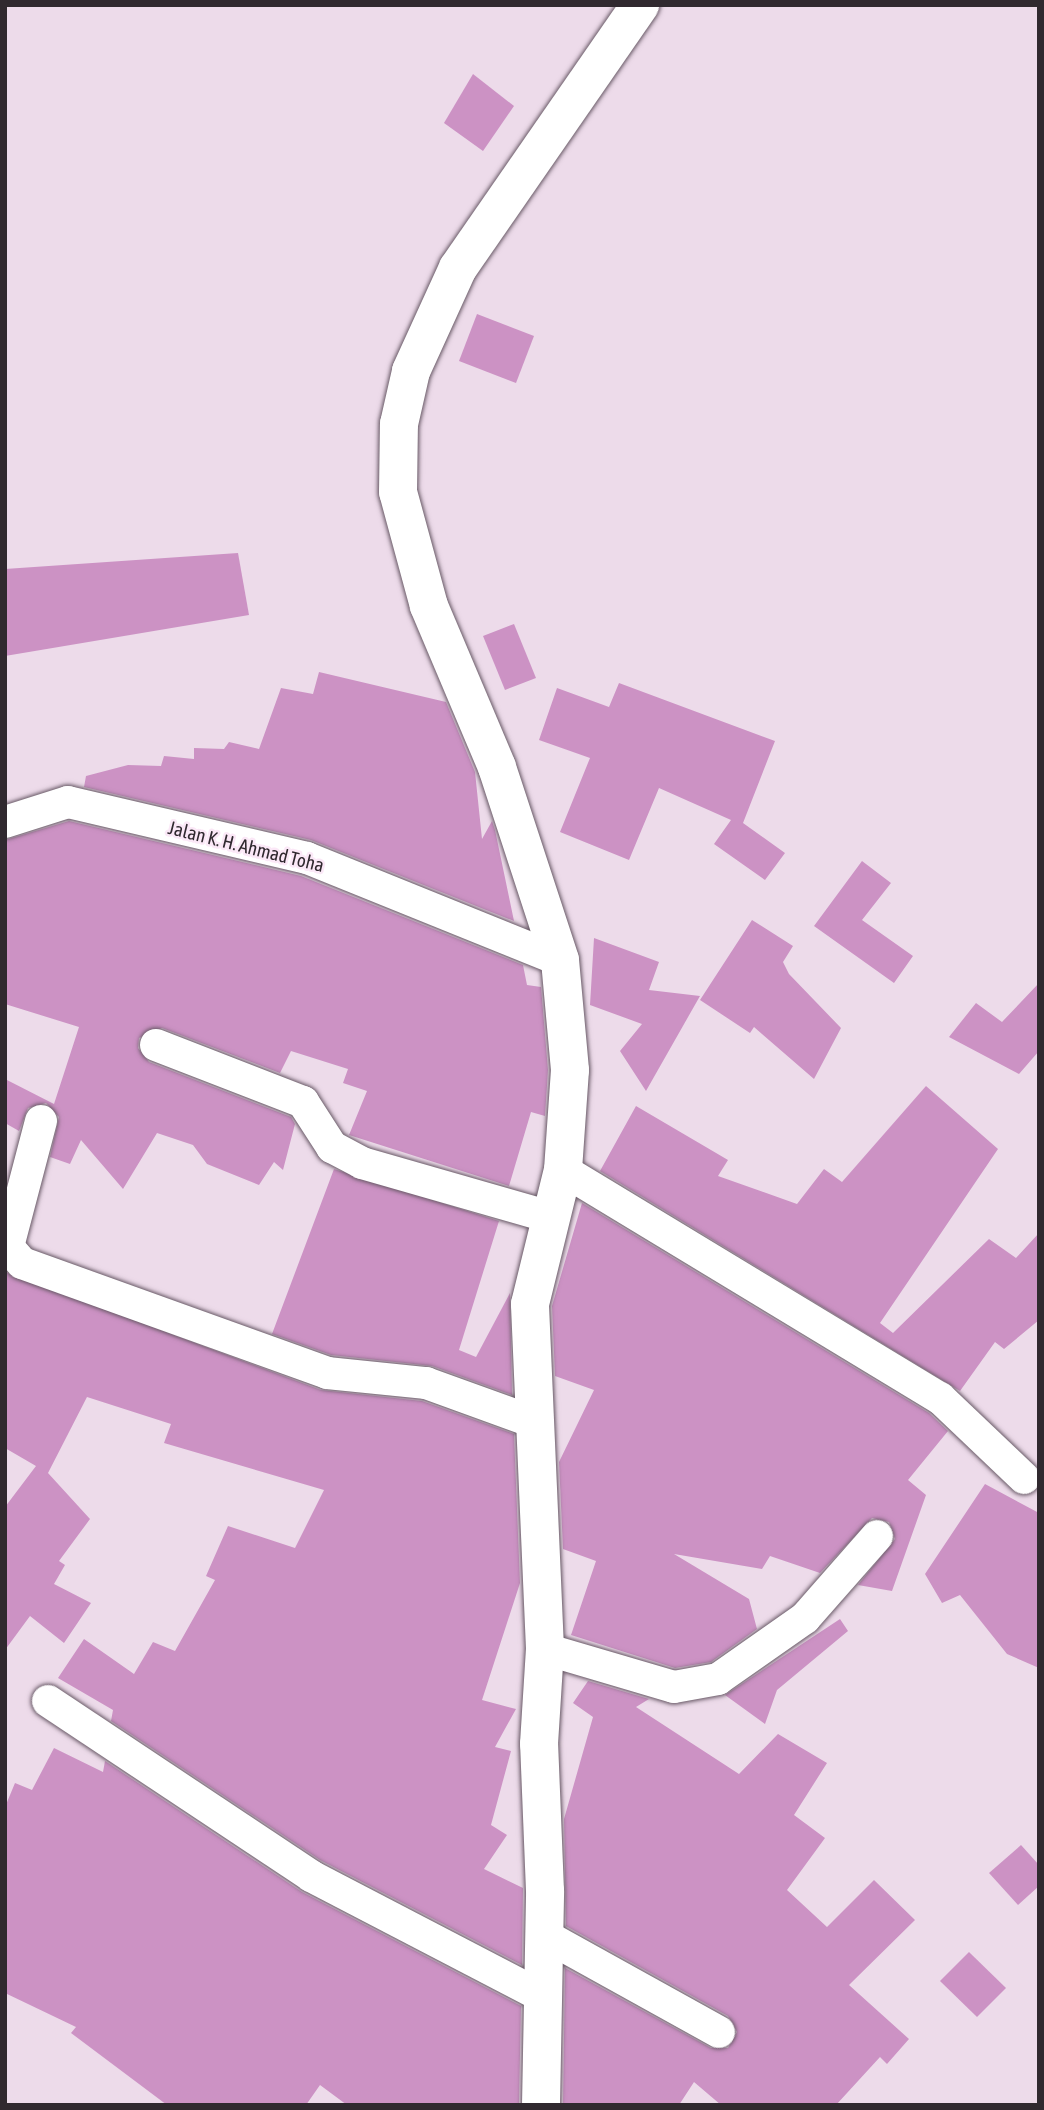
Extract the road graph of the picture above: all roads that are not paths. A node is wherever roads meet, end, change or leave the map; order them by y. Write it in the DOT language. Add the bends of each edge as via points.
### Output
graph roads {
  1 [pos="640,5"];
  2 [pos="5,822"];
  3 [pos="560,960"];
  4 [pos="156,1045"];
  5 [pos="41,1121"];
  6 [pos="563,1170"];
  7 [pos="547,1216"];
  8 [pos="534,1422"];
  9 [pos="1024,1478"];
  10 [pos="877,1536"];
  11 [pos="545,1649"];
  12 [pos="48,1701"];
  13 [pos="544,1935"];
  14 [pos="543,1997"];
  15 [pos="719,2032"];
  16 [pos="541,2105"];
  1 -- 3 [label="street" via="458,268 411,371 399,424 398,492 429,607 497,768"];
  2 -- 3 [label="street, Jalan K. H. Ahmad Toha" via="68,802 307,858"];
  3 -- 6 [label="street" via="570,1070"];
  4 -- 7 [label="street" via="303,1102 332,1147 362,1163"];
  5 -- 8 [label="street" via="8,1247 22,1263 327,1373 426,1383"];
  6 -- 7 [label="street"];
  6 -- 9 [label="street" via="940,1398"];
  7 -- 8 [label="street" via="530,1304"];
  8 -- 11 [label="street"];
  10 -- 11 [label="street" via="805,1618 718,1679 674,1687"];
  11 -- 13 [label="street" via="539,1744"];
  12 -- 14 [label="street" via="311,1876"];
  13 -- 14 [label="street"];
  13 -- 15 [label="street"];
  14 -- 16 [label="street"];
}
